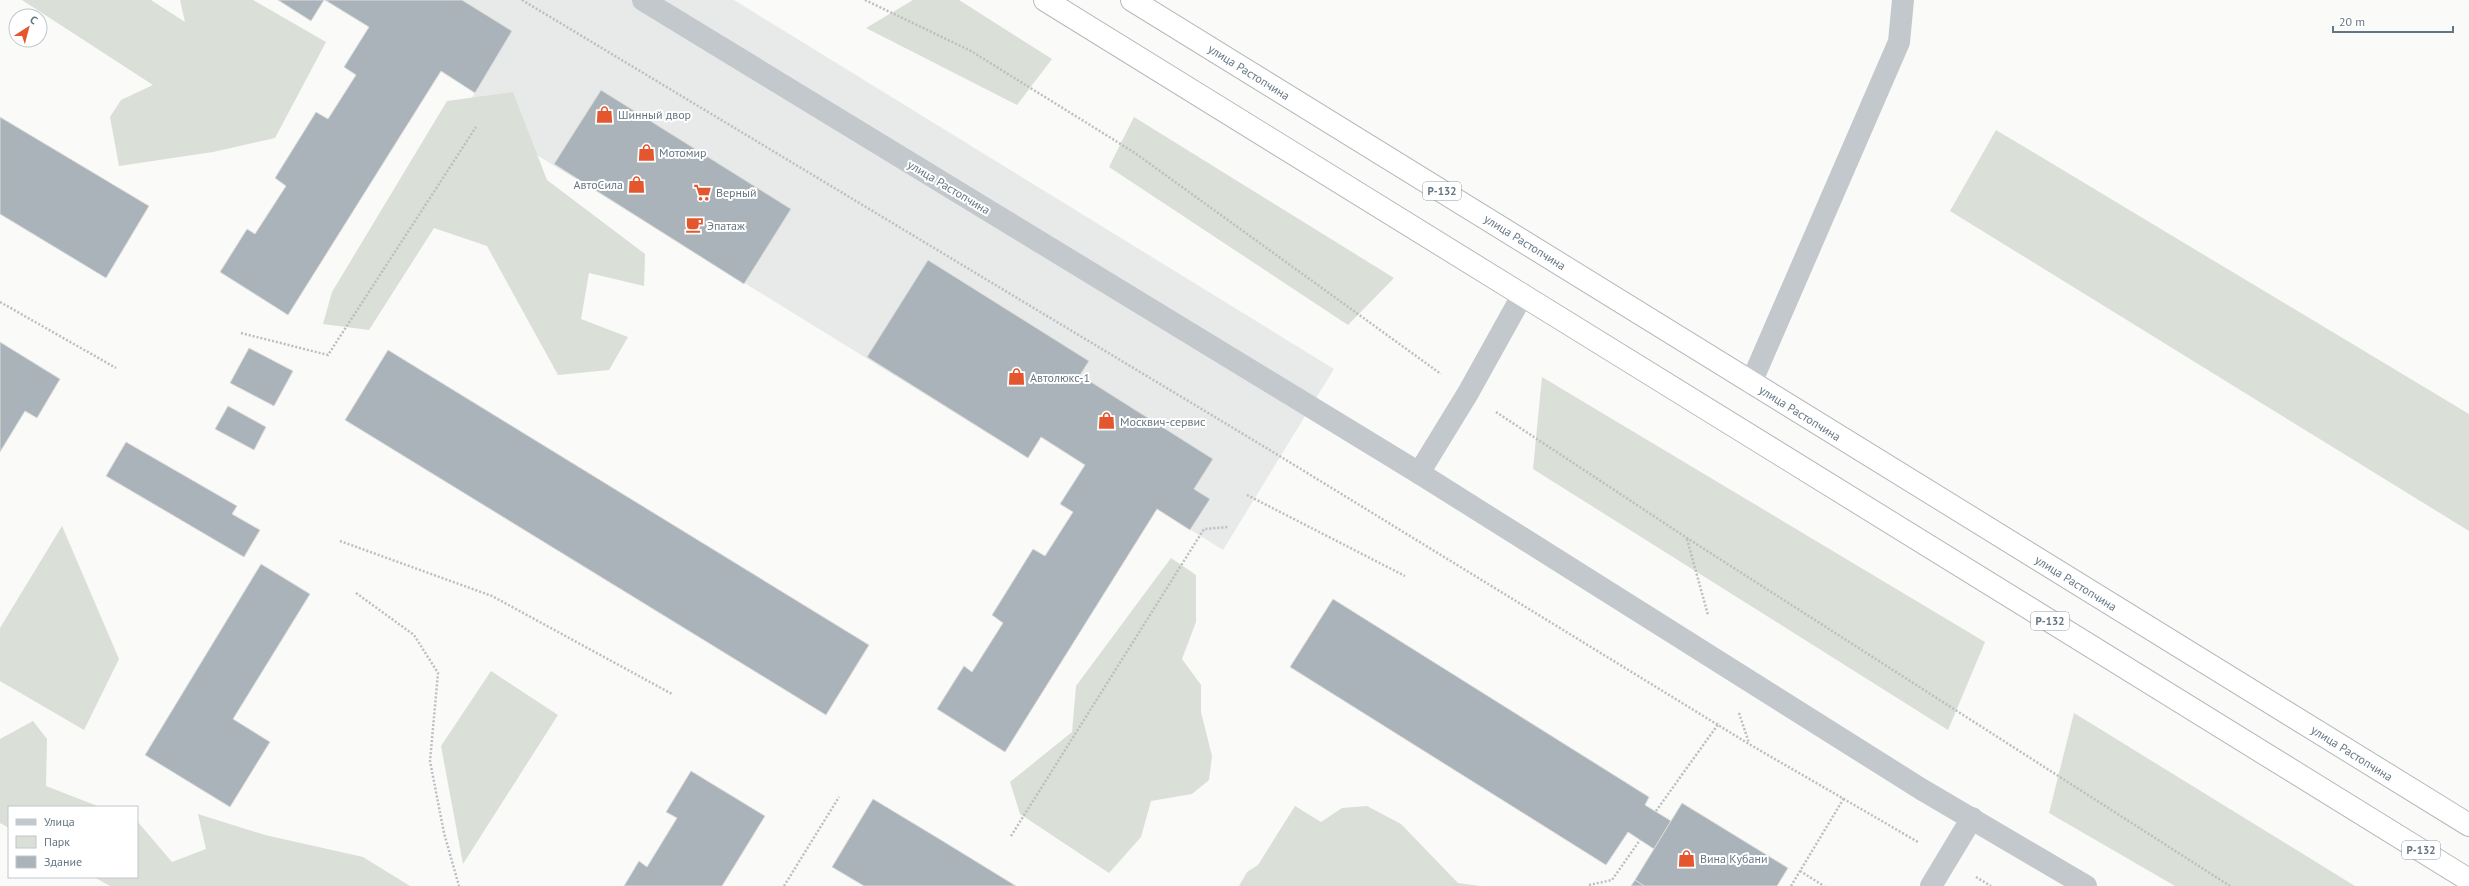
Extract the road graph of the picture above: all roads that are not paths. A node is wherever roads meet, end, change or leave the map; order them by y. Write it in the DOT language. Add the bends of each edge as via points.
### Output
graph roads {
  1 [pos="643,0"];
  2 [pos="1046,0"];
  3 [pos="1132,0"];
  4 [pos="1903,0"];
  5 [pos="1523,294"];
  6 [pos="1751,383"];
  7 [pos="1420,474"];
  8 [pos="1972,818"];
  9 [pos="2469,825"];
  10 [pos="2469,880"];
  11 [pos="1931,886"];
  12 [pos="2086,886"];
  1 -- 7 [label="street, улица Растопчина"];
  2 -- 5 [label="highway, Р-132"];
  3 -- 6 [label="highway, улица Растопчина / Р-132"];
  4 -- 6 [label="street" via="1899,42"];
  5 -- 7 [label="street"];
  5 -- 10 [label="highway, Р-132"];
  6 -- 9 [label="highway, улица Растопчина / Р-132"];
  7 -- 8 [label="street, улица Растопчина" via="1921,789"];
  8 -- 11 [label="street"];
  8 -- 12 [label="street, улица Растопчина"];
}
